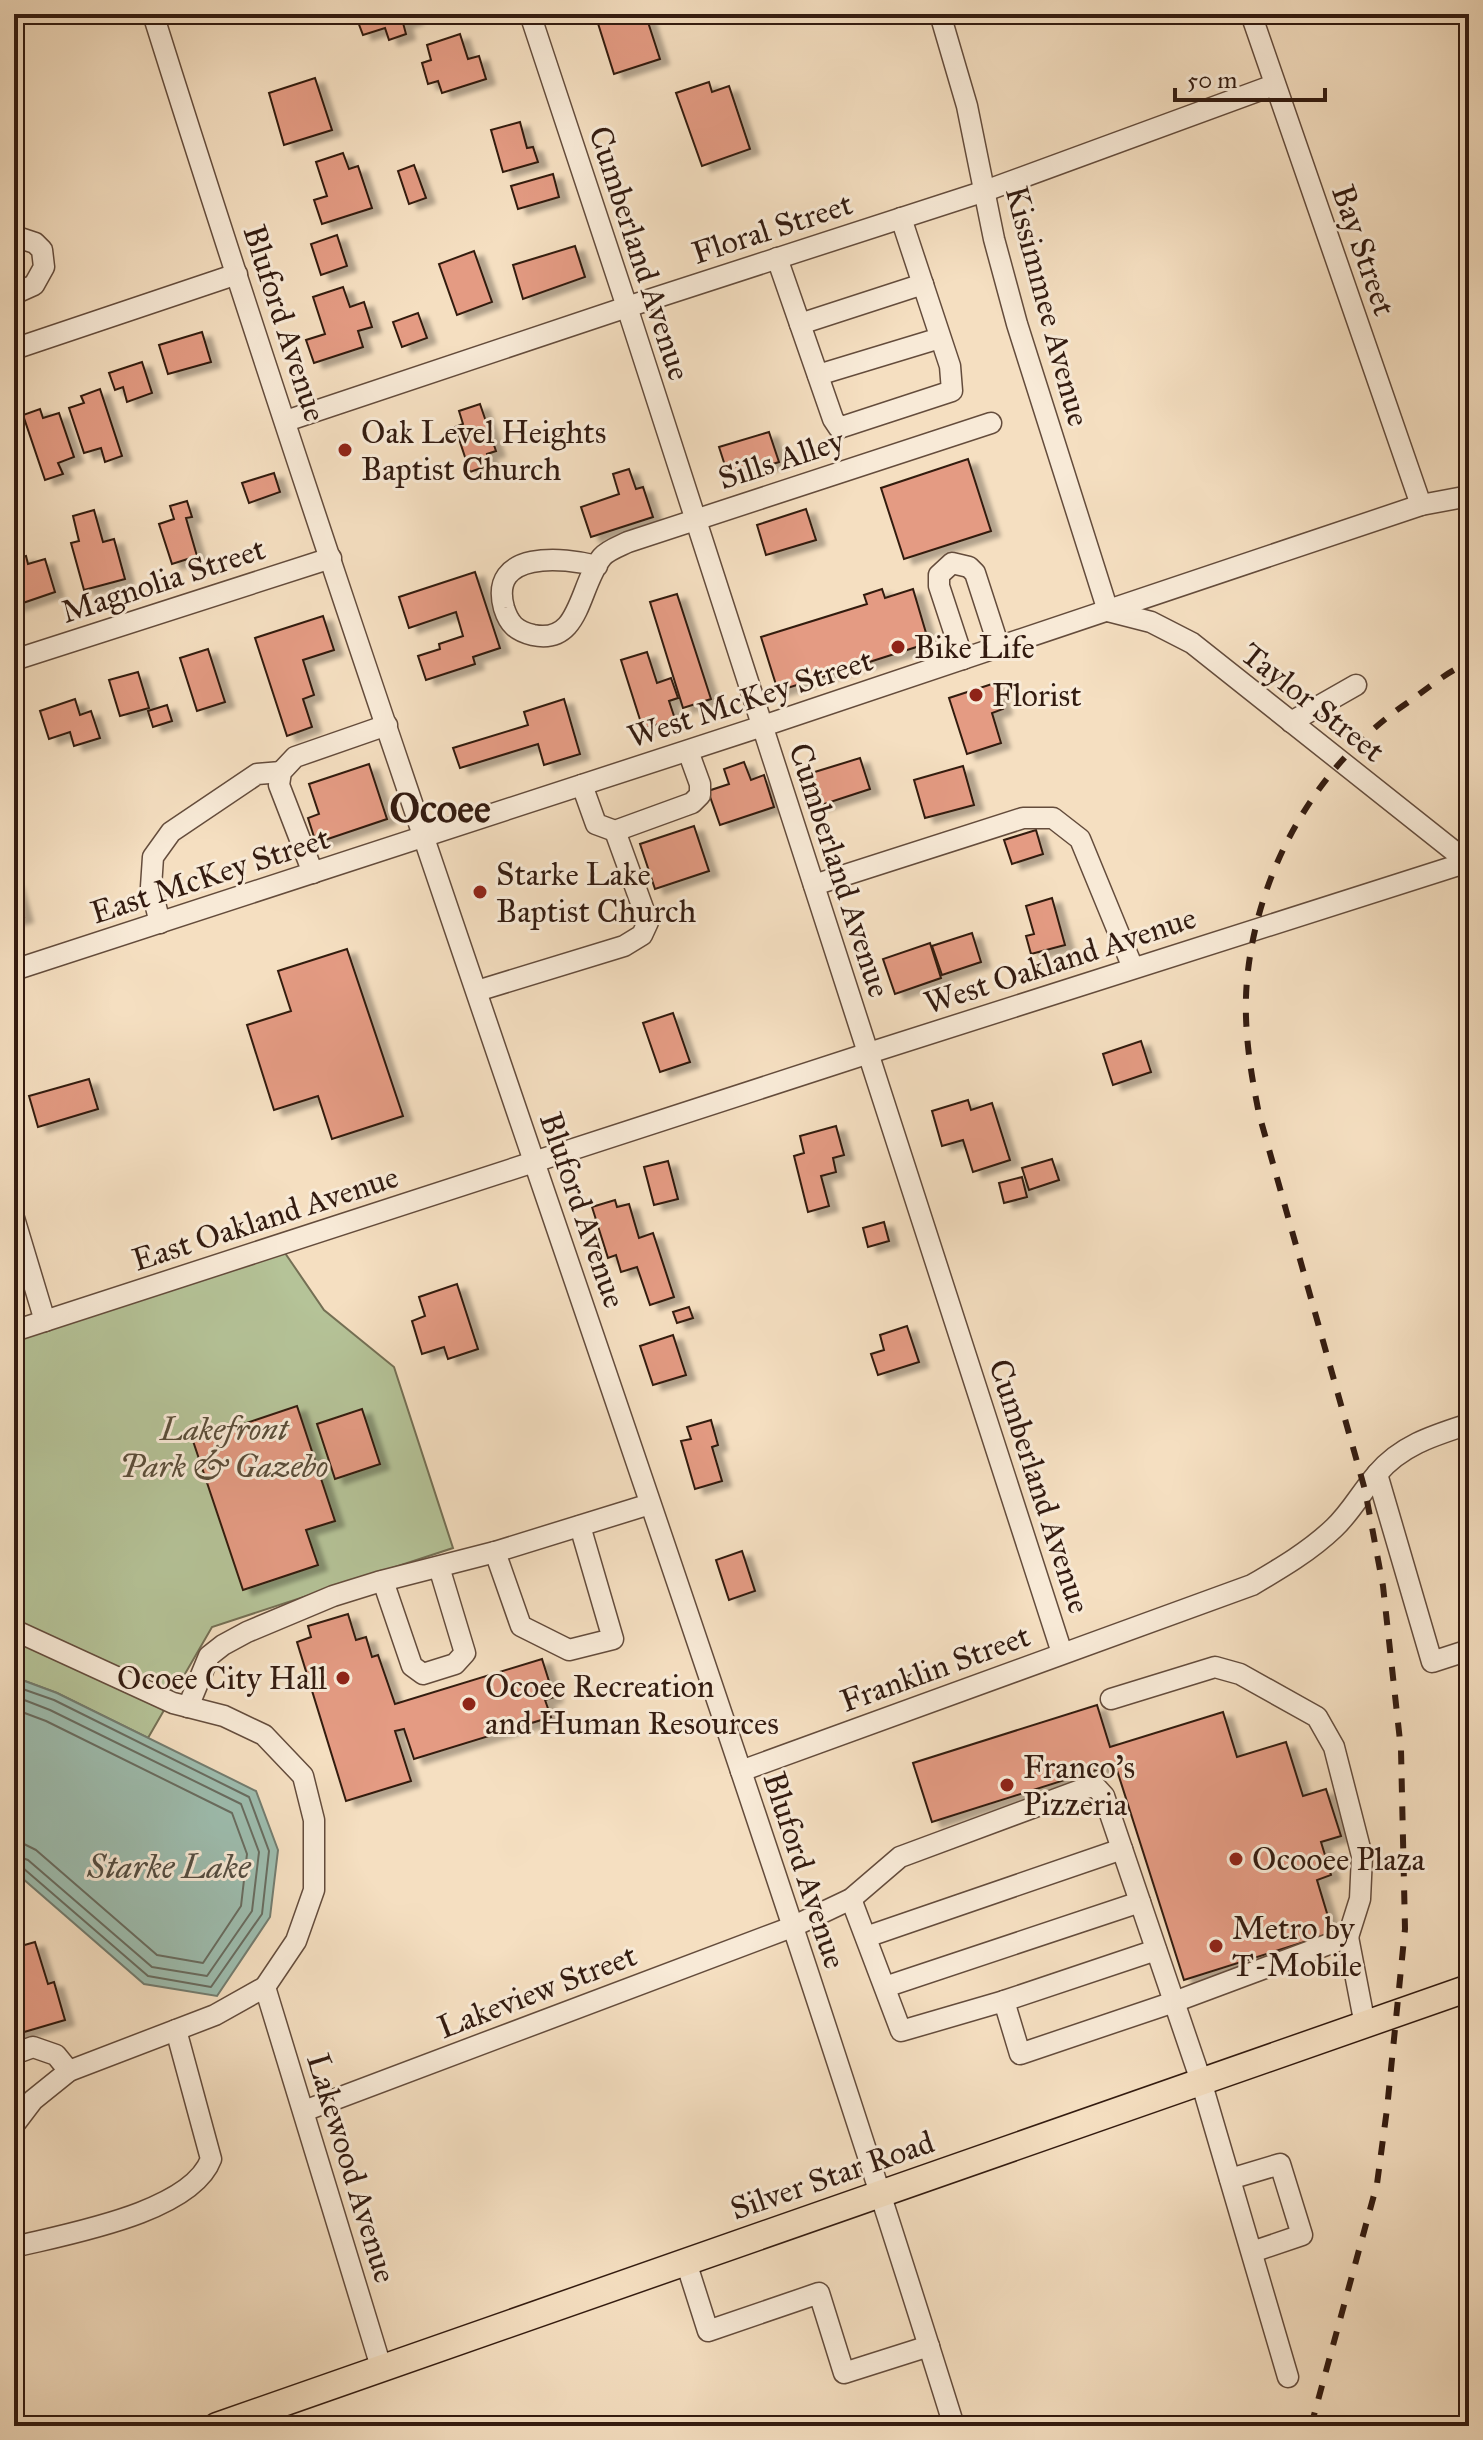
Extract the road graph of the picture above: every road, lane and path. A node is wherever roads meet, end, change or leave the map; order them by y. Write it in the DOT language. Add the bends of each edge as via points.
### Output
graph roads {
  1 [pos="153,14"];
  2 [pos="530,14"];
  3 [pos="940,14"];
  4 [pos="1251,14"];
  5 [pos="1274,85"];
  6 [pos="985,191"];
  7 [pos="901,218"];
  8 [pos="14,236"];
  9 [pos="777,258"];
  10 [pos="237,274"];
  11 [pos="923,284"];
  12 [pos="14,294"];
  13 [pos="627,307"];
  14 [pos="800,324"];
  15 [pos="940,338"];
  16 [pos="14,349"];
  17 [pos="818,375"];
  18 [pos="286,421"];
  19 [pos="991,423"];
  20 [pos="1469,496"];
  21 [pos="1421,505"];
  22 [pos="695,519"];
  23 [pos="331,558"];
  24 [pos="597,566"];
  25 [pos="1101,614"];
  26 [pos="999,647"];
  27 [pos="963,659"];
  28 [pos="14,660"];
  29 [pos="1356,685"];
  30 [pos="1291,722"];
  31 [pos="387,725"];
  32 [pos="761,726"];
  33 [pos="688,751"];
  34 [pos="281,772"];
  35 [pos="582,785"];
  36 [pos="615,831"];
  37 [pos="425,837"];
  38 [pos="1468,862"];
  39 [pos="313,873"];
  40 [pos="814,885"];
  41 [pos="160,923"];
  42 [pos="1133,968"];
  43 [pos="14,970"];
  44 [pos="477,991"];
  45 [pos="869,1053"];
  46 [pos="535,1162"];
  47 [pos="14,1218"];
  48 [pos="45,1321"];
  49 [pos="14,1331"];
  50 [pos="1469,1424"];
  51 [pos="1377,1474"];
  52 [pos="650,1504"];
  53 [pos="580,1526"];
  54 [pos="495,1552"];
  55 [pos="439,1567"];
  56 [pos="383,1581"];
  57 [pos="14,1630"];
  58 [pos="1469,1650"];
  59 [pos="1062,1653"];
  60 [pos="1111,1699"];
  61 [pos="188,1707"];
  62 [pos="741,1771"];
  63 [pos="1122,1849"];
  64 [pos="851,1899"];
  65 [pos="1140,1902"];
  66 [pos="792,1927"];
  67 [pos="866,1937"];
  68 [pos="1348,1937"];
  69 [pos="1156,1950"];
  70 [pos="265,1987"];
  71 [pos="885,1987"];
  72 [pos="1469,1988"];
  73 [pos="1004,2001"];
  74 [pos="1174,2002"];
  75 [pos="1365,2025"];
  76 [pos="176,2030"];
  77 [pos="14,2054"];
  78 [pos="69,2071"];
  79 [pos="1201,2081"];
  80 [pos="304,2111"];
  81 [pos="14,2125"];
  82 [pos="1230,2179"];
  83 [pos="881,2194"];
  84 [pos="14,2247"];
  85 [pos="1252,2252"];
  86 [pos="686,2262"];
  87 [pos="929,2346"];
  88 [pos="381,2367"];
  89 [pos="1288,2377"];
  90 [pos="217,2426"];
  91 [pos="954,2426"];
  1 -- 10 [label="street, Bluford Avenue"];
  2 -- 13 [label="street, Cumberland Avenue"];
  3 -- 6 [label="street, Kissimmee Avenue"];
  4 -- 5 [label="street, Bay Street"];
  5 -- 6 [label="street, Floral Street"];
  5 -- 21 [label="street, Bay Street"];
  6 -- 7 [label="street, Floral Street"];
  6 -- 25 [label="street, Kissimmee Avenue" via="1017,324"];
  7 -- 9 [label="street, Floral Street"];
  7 -- 11 [label="street"];
  8 -- 12 [label="street" via="42,250 44,267 34,285"];
  9 -- 13 [label="street, Floral Street"];
  9 -- 14 [label="street"];
  10 -- 16 [label="street"];
  10 -- 18 [label="street, Bluford Avenue"];
  11 -- 14 [label="street"];
  11 -- 15 [label="street"];
  13 -- 18 [label="street, Floral Street"];
  13 -- 22 [label="street, Cumberland Avenue"];
  14 -- 17 [label="street"];
  15 -- 17 [label="street"];
  15 -- 17 [label="street" via="952,391 839,428"];
  18 -- 23 [label="street, Bluford Avenue"];
  19 -- 22 [label="street, Sills Alley"];
  20 -- 21 [label="street, West McKey Street"];
  21 -- 25 [label="street, West McKey Street"];
  22 -- 24 [label="street, Sills Alley" via="628,542 604,555"];
  22 -- 32 [label="street, Cumberland Avenue"];
  23 -- 28 [label="street, Magnolia Street"];
  23 -- 31 [label="street, Bluford Avenue"];
  24 -- 24 [label="street, Sills Alley" via="566,629 555,636 536,635 509,622 503,585 510,571 531,561 573,559"];
  25 -- 26 [label="street, West McKey Street"];
  25 -- 30 [label="street, Taylor Street" via="1151,622 1192,643"];
  26 -- 27 [label="street, West McKey Street"];
  26 -- 27 [label="street" via="975,573 952,563 939,575 939,586"];
  27 -- 32 [label="street, West McKey Street"];
  29 -- 30 [label="street"];
  30 -- 38 [label="street, Taylor Street"];
  31 -- 34 [label="street" via="295,757"];
  31 -- 37 [label="street, Bluford Avenue"];
  32 -- 33 [label="street, West McKey Street"];
  32 -- 40 [label="street, Cumberland Avenue"];
  33 -- 35 [label="street, West McKey Street"];
  33 -- 36 [label="street" via="700,795 692,803"];
  34 -- 39 [label="street" via="279,785"];
  34 -- 41 [label="street" via="257,774 171,832 153,857 151,887"];
  35 -- 36 [label="street" via="596,824"];
  35 -- 37 [label="street, West McKey Street"];
  36 -- 44 [label="street" via="648,922 642,935 624,946"];
  37 -- 39 [label="street, East McKey Street"];
  37 -- 44 [label="street, Bluford Avenue"];
  38 -- 42 [label="street, West Oakland Avenue"];
  39 -- 41 [label="street, East McKey Street"];
  40 -- 42 [label="street" via="1023,818 1053,818 1080,839"];
  40 -- 45 [label="street, Cumberland Avenue"];
  41 -- 43 [label="street, East McKey Street"];
  42 -- 45 [label="street, West Oakland Avenue"];
  44 -- 46 [label="street, Bluford Avenue"];
  45 -- 46 [label="street, West Oakland Avenue"];
  45 -- 59 [label="street, Cumberland Avenue"];
  46 -- 48 [label="street, East Oakland Avenue"];
  46 -- 52 [label="street, Bluford Avenue"];
  47 -- 48 [label="street"];
  48 -- 49 [label="street, East Oakland Avenue"];
  50 -- 51 [label="street, Franklin Street" via="1413,1445"];
  51 -- 58 [label="street" via="1432,1662"];
  51 -- 59 [label="street, Franklin Street" via="1336,1526 1252,1585"];
  52 -- 53 [label="street"];
  52 -- 62 [label="street, Bluford Avenue"];
  53 -- 54 [label="street"];
  53 -- 54 [label="street" via="613,1639 569,1650 521,1626"];
  54 -- 55 [label="street"];
  55 -- 56 [label="street"];
  55 -- 56 [label="street" via="465,1653 455,1664 423,1674 412,1666"];
  56 -- 61 [label="street" via="333,1596 223,1645 209,1656"];
  57 -- 61 [label="street"];
  59 -- 62 [label="street, Franklin Street"];
  60 -- 68 [label="street" via="1215,1667 1240,1674 1317,1717 1334,1747 1362,1856 1360,1899"];
  61 -- 70 [label="street" via="224,1716 264,1735 303,1776 314,1820 314,1890 296,1941"];
  62 -- 66 [label="street, Bluford Avenue"];
  63 -- 64 [label="street, Lakeview Street" via="1104,1796 1094,1785 900,1857"];
  63 -- 65 [label="street"];
  63 -- 67 [label="street"];
  64 -- 66 [label="street, Lakeview Street"];
  64 -- 67 [label="street"];
  65 -- 69 [label="street"];
  65 -- 71 [label="street"];
  66 -- 80 [label="street, Lakeview Street"];
  66 -- 83 [label="street, Bluford Avenue"];
  67 -- 71 [label="street"];
  68 -- 74 [label="street"];
  68 -- 75 [label="street"];
  69 -- 73 [label="street"];
  69 -- 74 [label="street"];
  70 -- 76 [label="street"];
  70 -- 80 [label="street, Lakewood Avenue"];
  71 -- 73 [label="street" via="901,2031"];
  72 -- 75 [label="main road, Silver Star Road"];
  73 -- 74 [label="street" via="1020,2054"];
  74 -- 79 [label="street"];
  75 -- 79 [label="main road, Silver Star Road"];
  76 -- 78 [label="street"];
  76 -- 84 [label="street" via="211,2159 206,2171 174,2197 127,2218"];
  77 -- 78 [label="street" via="33,2047 56,2055"];
  78 -- 81 [label="street" via="33,2100"];
  79 -- 82 [label="street"];
  79 -- 83 [label="main road, Silver Star Road"];
  80 -- 88 [label="street, Lakewood Avenue"];
  82 -- 85 [label="street"];
  82 -- 85 [label="street" via="1280,2164 1302,2235"];
  83 -- 86 [label="main road, Silver Star Road"];
  83 -- 87 [label="street, Bluford Avenue"];
  85 -- 89 [label="street"];
  86 -- 87 [label="street" via="708,2331 819,2293 844,2373"];
  86 -- 88 [label="main road, Silver Star Road"];
  87 -- 91 [label="street, Bluford Avenue"];
  88 -- 90 [label="main road, Silver Star Road"];
}
